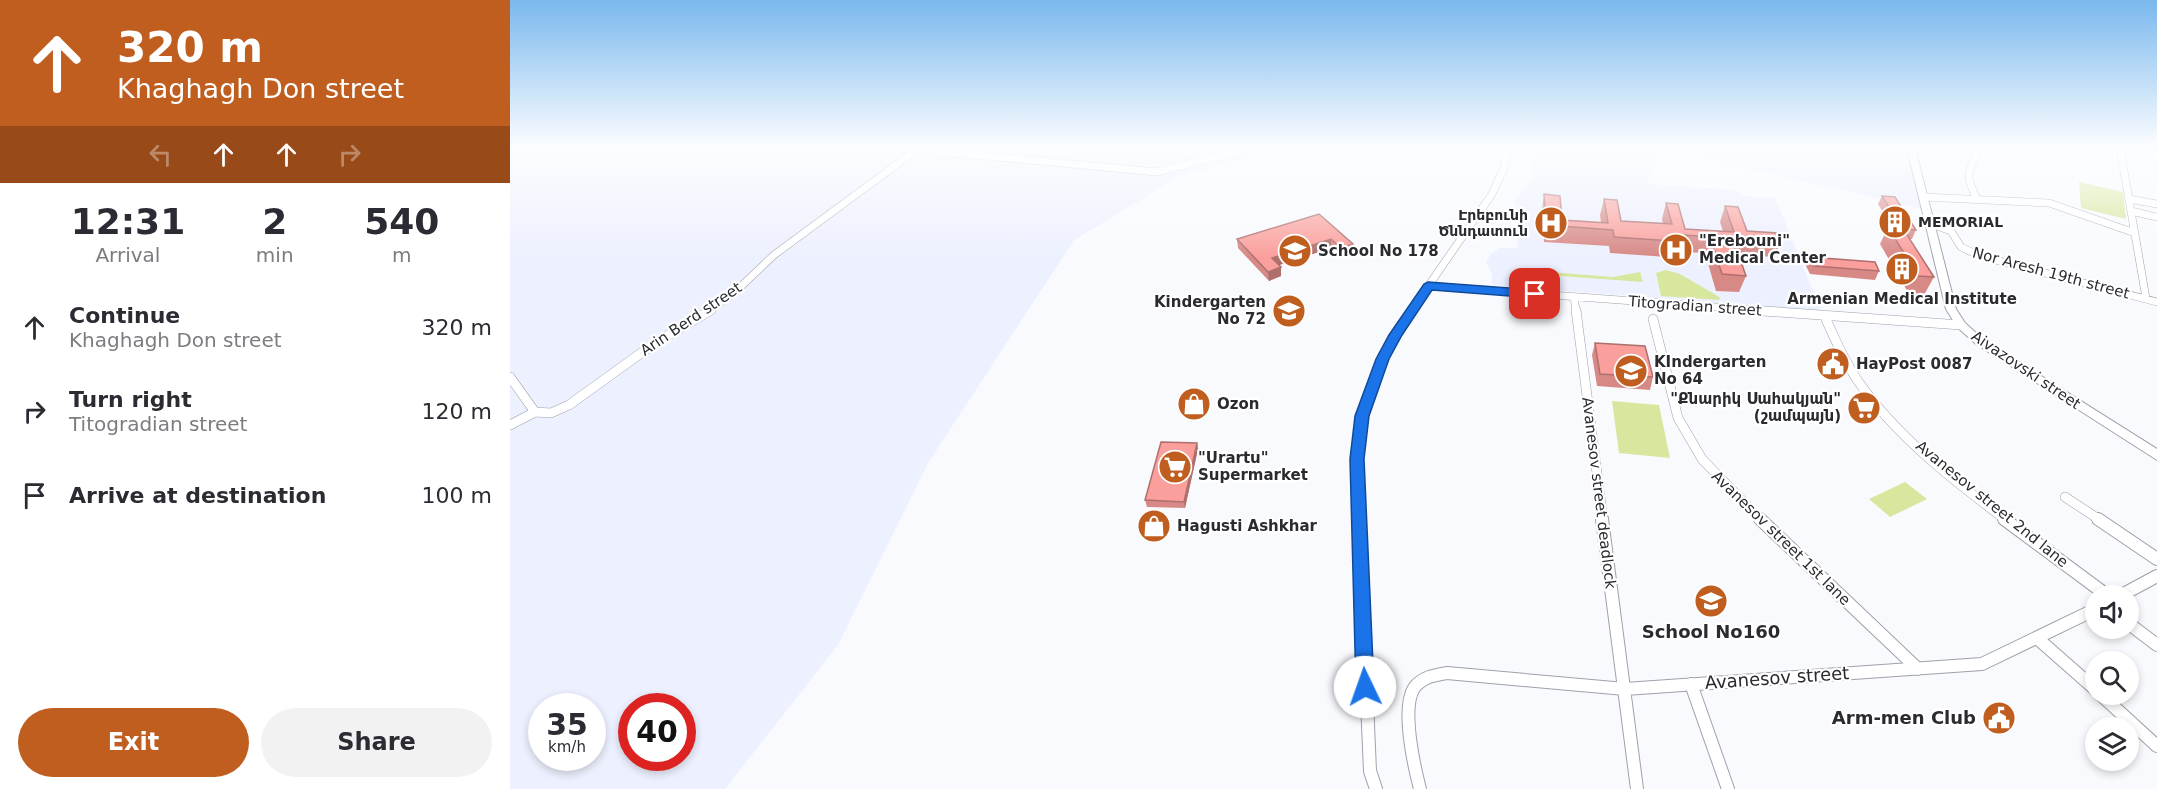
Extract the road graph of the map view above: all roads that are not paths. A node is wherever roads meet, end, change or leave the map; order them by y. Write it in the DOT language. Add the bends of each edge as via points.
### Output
graph roads {
  1 [pos="868,185"];
  2 [pos="1496,185"];
  3 [pos="1921,185"];
  4 [pos="1971,185"];
  5 [pos="2126,185"];
  6 [pos="1924,197"];
  7 [pos="1977,199"];
  8 [pos="2129,199"];
  9 [pos="2157,204"];
  10 [pos="2131,211"];
  11 [pos="2157,217"];
  12 [pos="1930,224"];
  13 [pos="2135,233"];
  14 [pos="1428,286"];
  15 [pos="1574,297"];
  16 [pos="2146,298"];
  17 [pos="2157,302"];
  18 [pos="1824,315"];
  19 [pos="1653,319"];
  20 [pos="1961,326"];
  21 [pos="510,377"];
  22 [pos="535,412"];
  23 [pos="510,425"];
  24 [pos="2157,455"];
  25 [pos="2065,498"];
  26 [pos="2157,559"];
  27 [pos="2157,576"];
  28 [pos="2094,585"];
  29 [pos="2139,586"];
  30 [pos="2085,614"];
  31 [pos="2139,631"];
  32 [pos="2037,638"];
  33 [pos="2157,645"];
  34 [pos="1918,669"];
  35 [pos="2085,680"];
  36 [pos="1691,684"];
  37 [pos="1625,689"];
  38 [pos="2112,705"];
  39 [pos="2157,746"];
  40 [pos="1370,771"];
  41 [pos="1368,789"];
  42 [pos="1376,789"];
  43 [pos="1420,789"];
  44 [pos="1637,789"];
  45 [pos="1728,789"];
  1 -- 22 [label="street, Arin Berd street" via="774,255 715,307 655,343 569,405 551,413"];
  2 -- 14 [label="street"];
  3 -- 6 [label="main road, Aivazovski street"];
  4 -- 7 [label="street"];
  5 -- 8 [label="street"];
  6 -- 7 [label="street"];
  6 -- 12 [label="main road, Aivazovski street"];
  7 -- 13 [label="street" via="2049,203"];
  8 -- 9 [label="street"];
  8 -- 10 [label="street"];
  10 -- 11 [label="street"];
  10 -- 13 [label="street"];
  12 -- 16 [label="street, Nor Aresh 19th street" via="1951,231 1961,247 1980,256"];
  12 -- 20 [label="main road, Aivazovski street" via="1952,309"];
  13 -- 16 [label="street"];
  14 -- 15 [label="street, Titogradian street"];
  14 -- 40 [label="street" via="1382,359 1362,416 1357,459"];
  15 -- 18 [label="street, Titogradian street"];
  15 -- 37 [label="street, Avanesov street deadlock"];
  16 -- 17 [label="street, Nor Aresh 19th street"];
  18 -- 20 [label="street, Titogradian street"];
  18 -- 28 [label="street, Avanesov street 2nd lane" via="1864,389 1925,454"];
  19 -- 34 [label="street, Avanesov street 1st lane" via="1678,418 1702,459 1758,518"];
  20 -- 24 [label="main road, Aivazovski street"];
  21 -- 22 [label="street"];
  22 -- 23 [label="street, Arin Berd street"];
  25 -- 26 [label="street"];
  27 -- 29 [label="street"];
  30 -- 32 [label="street, Avanesov street"];
  31 -- 33 [label="street"];
  32 -- 34 [label="street, Avanesov street" via="1982,664"];
  32 -- 35 [label="street"];
  34 -- 36 [label="street, Avanesov street"];
  36 -- 37 [label="street, Avanesov street"];
  36 -- 45 [label="street"];
  37 -- 43 [label="street, Avanesov street" via="1447,673 1432,675 1419,682 1407,707"];
  37 -- 44 [label="street, Avanesov street deadlock"];
  38 -- 39 [label="street"];
  40 -- 41 [label="street"];
  40 -- 42 [label="street"];
}
